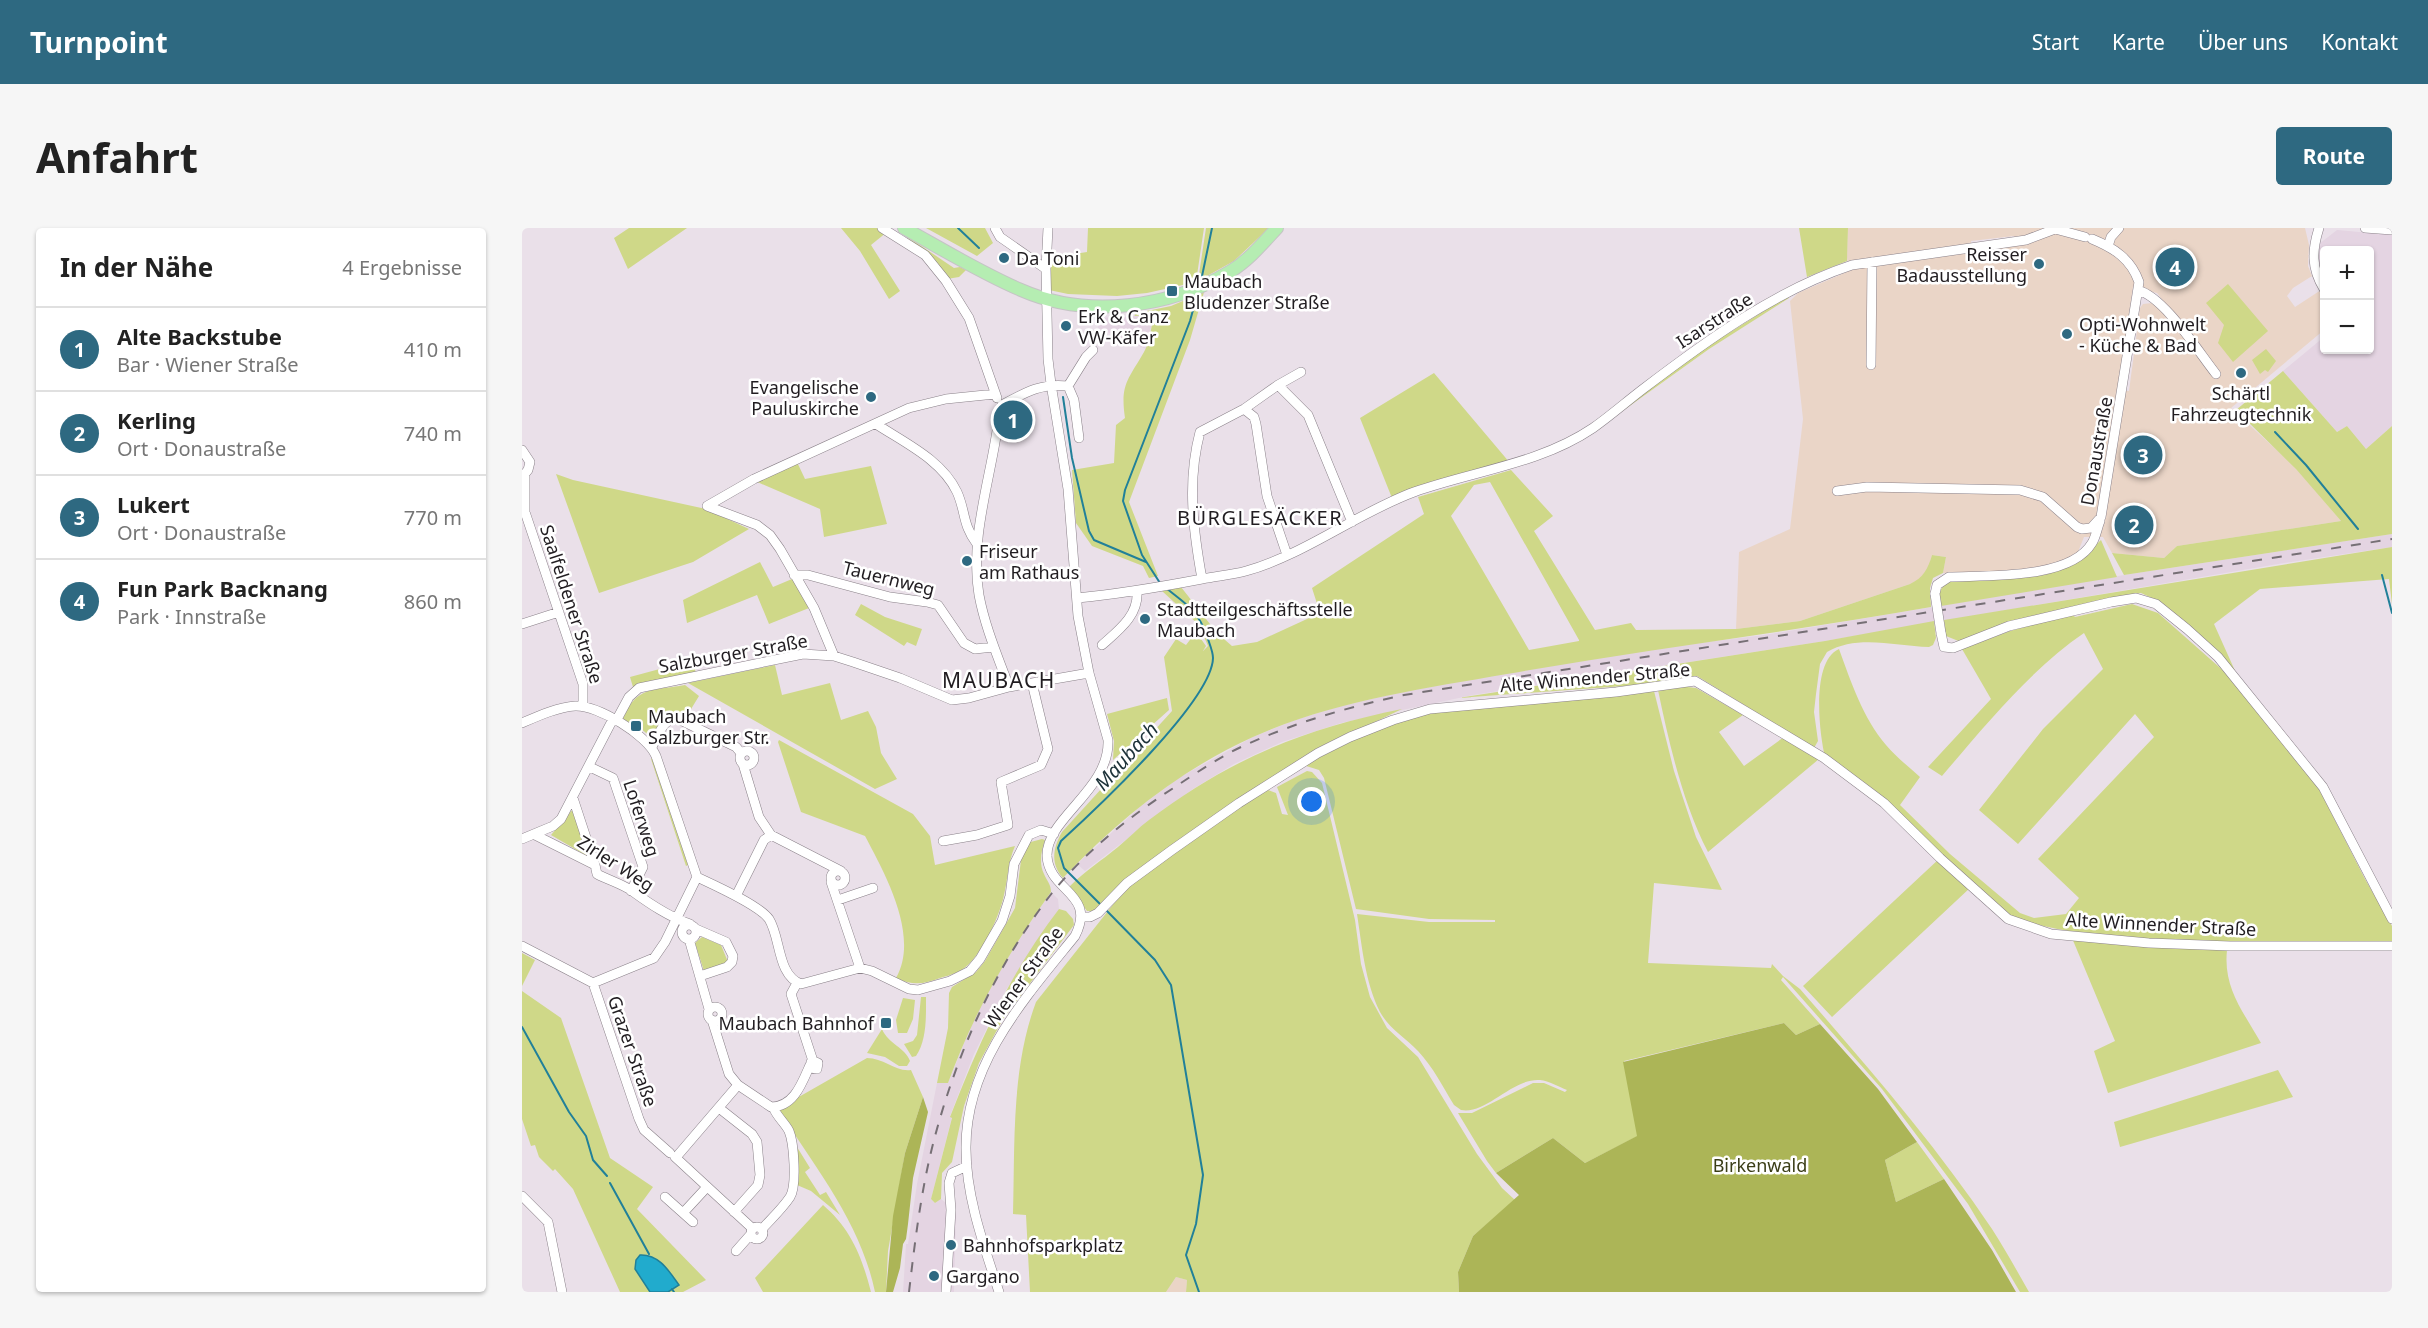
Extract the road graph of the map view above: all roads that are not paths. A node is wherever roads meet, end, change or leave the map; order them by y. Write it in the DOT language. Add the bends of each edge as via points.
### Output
graph roads {
  1 [pos="882,228"];
  2 [pos="995,228"];
  3 [pos="1048,228"];
  4 [pos="1277,228"];
  5 [pos="2120,228"];
  6 [pos="2319,228"];
  7 [pos="2365,228"];
  8 [pos="2055,229"];
  9 [pos="2392,230"];
  10 [pos="904,234"];
  11 [pos="2108,246"];
  12 [pos="1872,262"];
  13 [pos="1046,269"];
  14 [pos="2320,280"];
  15 [pos="2138,290"];
  16 [pos="1047,299"];
  17 [pos="1093,350"];
  18 [pos="1871,365"];
  19 [pos="1301,372"];
  20 [pos="2216,374"];
  21 [pos="1050,384"];
  22 [pos="1278,385"];
  23 [pos="1068,386"];
  24 [pos="995,394"];
  25 [pos="1002,405"];
  26 [pos="1244,409"];
  27 [pos="876,424"];
  28 [pos="1079,438"];
  29 [pos="522,450"];
  30 [pos="524,476"];
  31 [pos="1837,491"];
  32 [pos="524,508"];
  33 [pos="2101,517"];
  34 [pos="1352,522"];
  35 [pos="532,534"];
  36 [pos="522,537"];
  37 [pos="977,544"];
  38 [pos="1287,555"];
  39 [pos="794,574"];
  40 [pos="1202,579"];
  41 [pos="1137,591"];
  42 [pos="1077,598"];
  43 [pos="559,612"];
  44 [pos="522,624"];
  45 [pos="1102,645"];
  46 [pos="993,646"];
  47 [pos="834,656"];
  48 [pos="1089,674"];
  49 [pos="1032,683"];
  50 [pos="1009,687"];
  51 [pos="583,706"];
  52 [pos="614,720"];
  53 [pos="522,723"];
  54 [pos="652,747"];
  55 [pos="590,767"];
  56 [pos="573,798"];
  57 [pos="1054,834"];
  58 [pos="535,835"];
  59 [pos="771,835"];
  60 [pos="522,839"];
  61 [pos="943,841"];
  62 [pos="595,865"];
  63 [pos="697,877"];
  64 [pos="873,888"];
  65 [pos="631,891"];
  66 [pos="736,897"];
  67 [pos="838,900"];
  68 [pos="1082,917"];
  69 [pos="676,919"];
  70 [pos="2392,919"];
  71 [pos="693,926"];
  72 [pos="522,946"];
  73 [pos="2392,946"];
  74 [pos="860,968"];
  75 [pos="700,976"];
  76 [pos="593,983"];
  77 [pos="797,983"];
  78 [pos="738,1085"];
  79 [pos="773,1107"];
  80 [pos="719,1108"];
  81 [pos="674,1155"];
  82 [pos="967,1166"];
  83 [pos="707,1187"];
  84 [pos="522,1196"];
  85 [pos="665,1197"];
  86 [pos="734,1212"];
  87 [pos="683,1213"];
  88 [pos="693,1222"];
  89 [pos="755,1231"];
  90 [pos="736,1251"];
  91 [pos="561,1292"];
  92 [pos="946,1292"];
  93 [pos="999,1292"];
  1 -- 10 [label="street"];
  2 -- 13 [label="street" via="1000,237"];
  3 -- 13 [label="street"];
  4 -- 16 [label="main road" via="1240,265 1191,290 1128,306 1101,307"];
  5 -- 11 [label="street"];
  6 -- 14 [label="street" via="2313,252"];
  7 -- 9 [label="street"];
  8 -- 11 [label="street, Donaustraße"];
  8 -- 12 [label="street, Isarstraße" via="2026,240"];
  10 -- 16 [label="main road"];
  10 -- 24 [label="street" via="925,255 964,308"];
  11 -- 15 [label="street, Donaustraße" via="2132,266"];
  12 -- 18 [label="street"];
  12 -- 34 [label="street, Isarstraße" via="1834,271 1767,305 1691,354 1591,429 1548,451 1413,493"];
  13 -- 16 [label="street"];
  15 -- 20 [label="street" via="2162,305"];
  15 -- 33 [label="street, Donaustraße"];
  16 -- 21 [label="street"];
  17 -- 23 [label="street"];
  19 -- 22 [label="street"];
  21 -- 23 [label="street"];
  21 -- 25 [label="street"];
  21 -- 42 [label="street, Wiener Straße" via="1068,489"];
  22 -- 26 [label="street"];
  22 -- 34 [label="street" via="1308,415"];
  23 -- 28 [label="street"];
  24 -- 25 [label="street"];
  24 -- 27 [label="street" via="926,403"];
  25 -- 37 [label="street"];
  26 -- 38 [label="street" via="1254,417 1267,496"];
  26 -- 40 [label="street" via="1200,432 1195,453 1193,520"];
  27 -- 37 [label="street" via="942,469 957,493 967,531"];
  27 -- 39 [label="street" via="754,479 707,506 757,525 780,549"];
  29 -- 30 [label="street, Saalfeldener Straße" via="530,462"];
  30 -- 32 [label="street, Saalfeldener Straße"];
  31 -- 33 [label="street, Donaustraße" via="1867,487 2020,489 2043,497 2082,530 2091,528"];
  32 -- 35 [label="street, Saalfeldener Straße"];
  33 -- 70 [label="street, bridge" via="2092,543 2072,560 2043,571 1949,577 1937,585 1944,647 1953,648 2009,626 2111,602 2136,598 2156,604 2218,657 2323,787"];
  34 -- 38 [label="street, Isarstraße"];
  35 -- 36 [label="street"];
  35 -- 43 [label="street, Saalfeldener Straße"];
  37 -- 46 [label="street" via="979,594"];
  38 -- 40 [label="street, Isarstraße" via="1246,571"];
  39 -- 46 [label="street, Tauernweg" via="938,605 964,643 975,649"];
  39 -- 47 [label="street" via="814,608"];
  40 -- 41 [label="street, Isarstraße"];
  41 -- 42 [label="street, Isarstraße"];
  41 -- 45 [label="street" via="1138,603 1126,623"];
  42 -- 48 [label="street, Wiener Straße"];
  43 -- 44 [label="street"];
  43 -- 51 [label="street, Saalfeldener Straße" via="583,684"];
  46 -- 50 [label="street"];
  47 -- 50 [label="street, Salzburger Straße" via="952,700"];
  47 -- 52 [label="street, Salzburger Straße" via="803,654 639,688"];
  48 -- 49 [label="street"];
  48 -- 57 [label="street, Wiener Straße" via="1108,740 1106,763"];
  49 -- 50 [label="street"];
  49 -- 61 [label="street" via="1048,749 1041,765 1001,782 1008,825"];
  51 -- 52 [label="street"];
  51 -- 53 [label="street" via="557,710"];
  52 -- 54 [label="street" via="641,735"];
  52 -- 55 [label="street, Salzburger Straße"];
  54 -- 59 [label="street" via="671,718 736,747 759,817"];
  54 -- 63 [label="street"];
  55 -- 56 [label="street, Salzburger Straße"];
  55 -- 65 [label="street, Loferweg" via="614,778 643,867"];
  56 -- 58 [label="street, Salzburger Straße" via="561,819"];
  56 -- 62 [label="street"];
  57 -- 68 [label="street, Wiener Straße" via="1048,864 1078,903"];
  57 -- 74 [label="street" via="1037,831 1026,839 1014,864 1002,921 970,971 918,990"];
  58 -- 60 [label="street"];
  58 -- 62 [label="street, Zirler Weg"];
  59 -- 66 [label="street" via="764,840"];
  59 -- 67 [label="street" via="841,871 844,882 831,882"];
  62 -- 65 [label="street, Zirler Weg" via="597,874"];
  63 -- 66 [label="street"];
  63 -- 69 [label="street"];
  64 -- 67 [label="street"];
  65 -- 69 [label="street, Zirler Weg"];
  66 -- 77 [label="street" via="768,917 786,969"];
  67 -- 74 [label="street"];
  68 -- 73 [label="street, Alte Winnender Straße" via="1098,913 1127,883 1239,803 1318,753 1393,720 1430,709 1695,681 1824,758 1876,797 2008,919 2051,934 2149,943"];
  68 -- 82 [label="street, Wiener Straße" via="1075,936 1012,1015 989,1057 968,1117"];
  69 -- 71 [label="street, Zirler Weg"];
  69 -- 76 [label="street" via="654,958"];
  71 -- 75 [label="street" via="695,936 689,939"];
  71 -- 75 [label="street, Zirler Weg" via="726,942 733,957 727,967"];
  72 -- 76 [label="street"];
  74 -- 77 [label="street" via="806,984"];
  75 -- 78 [label="street" via="709,1009 716,1007 722,1011 719,1020 712,1020 729,1074"];
  76 -- 81 [label="street, Grazer Straße" via="639,1119 645,1130"];
  77 -- 79 [label="street" via="791,994 812,1063 796,1096"];
  78 -- 79 [label="street"];
  78 -- 80 [label="street"];
  79 -- 89 [label="street" via="791,1139 793,1187 791,1196"];
  80 -- 81 [label="street"];
  80 -- 86 [label="street" via="758,1142 758,1185"];
  81 -- 83 [label="street, Grazer Straße"];
  82 -- 92 [label="street" via="952,1173 949,1183"];
  82 -- 93 [label="street, Wiener Straße" via="974,1208"];
  83 -- 86 [label="street, Grazer Straße"];
  83 -- 87 [label="street"];
  84 -- 91 [label="street" via="548,1222"];
  85 -- 87 [label="street"];
  86 -- 89 [label="street, Grazer Straße"];
  87 -- 88 [label="street"];
  89 -- 90 [label="street"];
}
